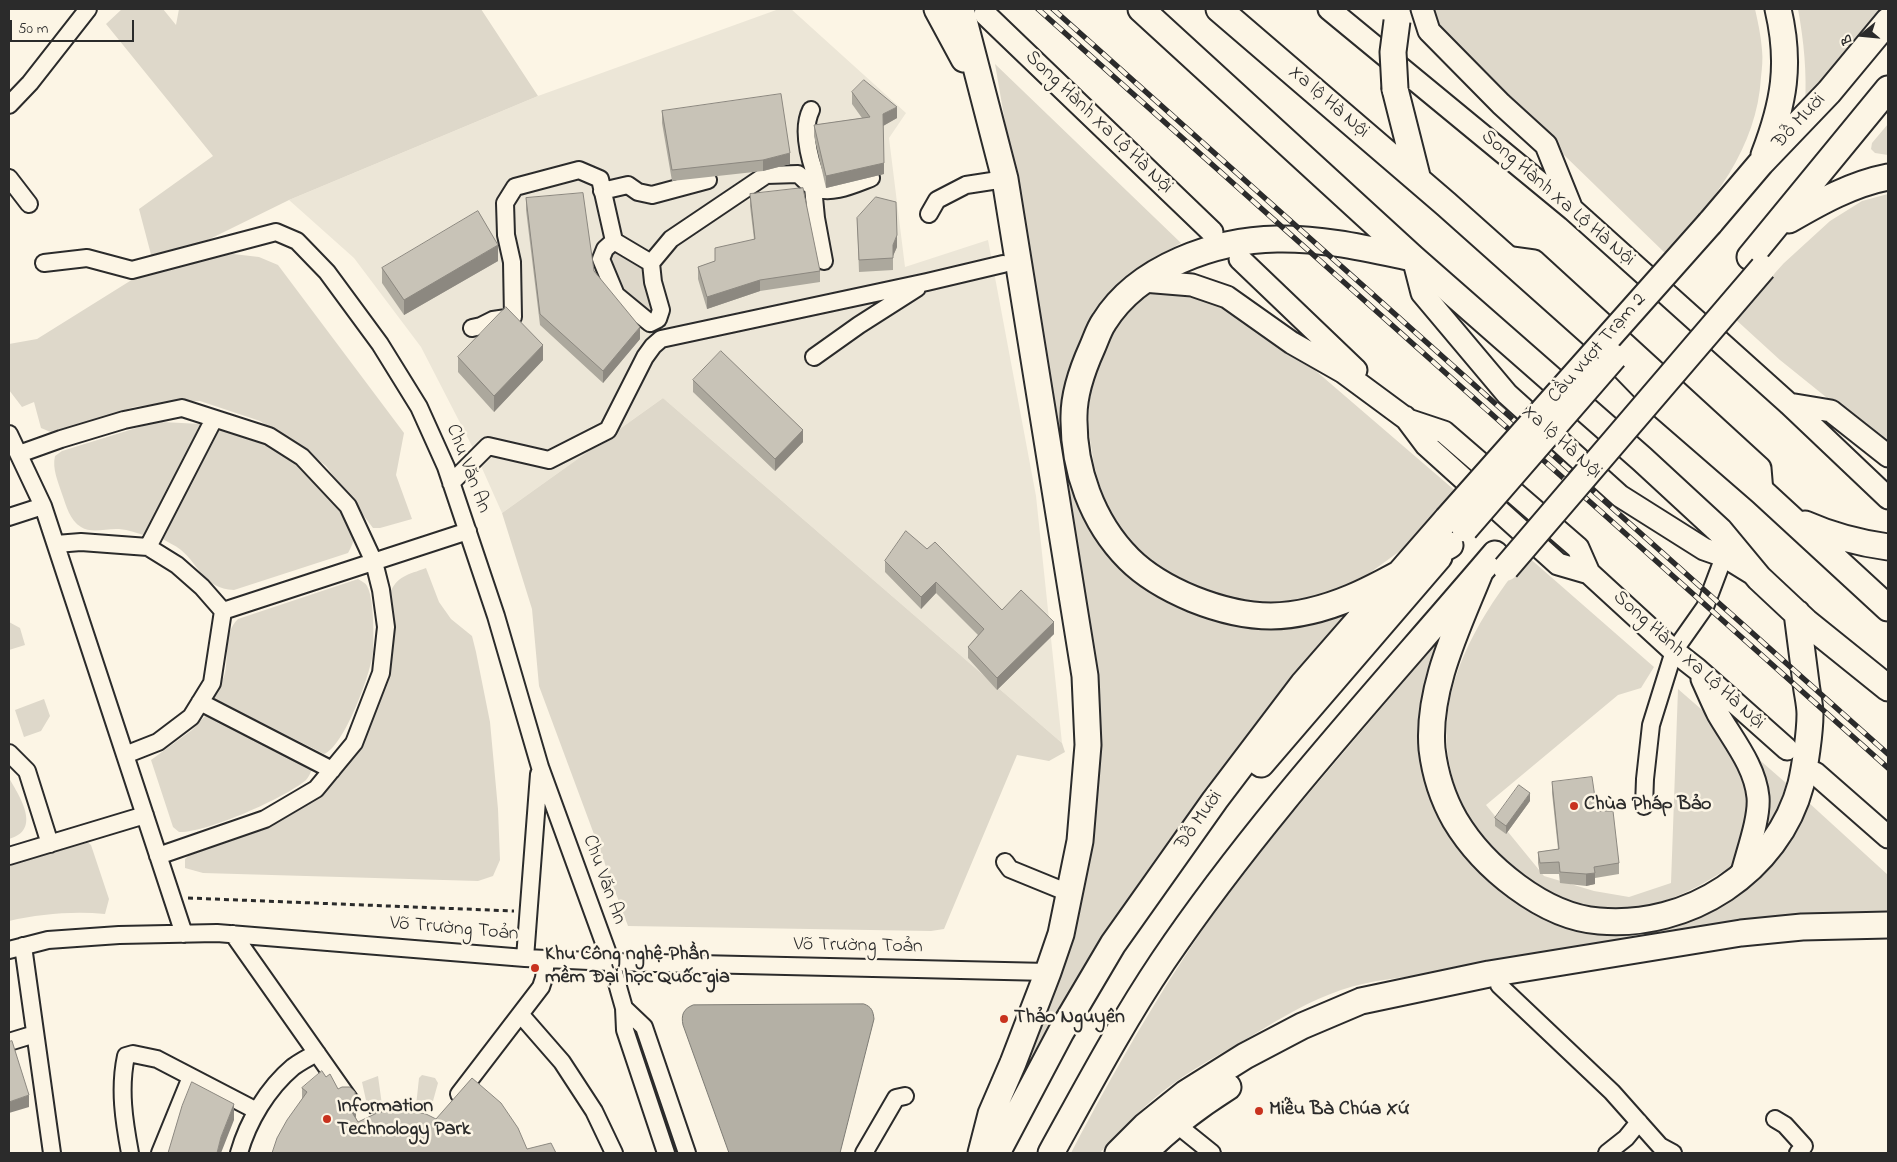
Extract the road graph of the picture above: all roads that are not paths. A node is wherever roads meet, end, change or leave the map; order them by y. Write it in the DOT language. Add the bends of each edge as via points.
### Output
graph roads {
  1 [pos="88,9"];
  2 [pos="938,9"];
  3 [pos="1141,9"];
  4 [pos="1219,9"];
  5 [pos="1329,9"];
  6 [pos="1422,9"];
  7 [pos="1778,9"];
  8 [pos="973,11"];
  9 [pos="1399,15"];
  10 [pos="1888,21"];
  11 [pos="1888,45"];
  12 [pos="1888,89"];
  13 [pos="986,104"];
  14 [pos="9,105"];
  15 [pos="811,110"];
  16 [pos="1888,111"];
  17 [pos="1761,163"];
  18 [pos="1888,177"];
  19 [pos="9,178"];
  20 [pos="871,178"];
  21 [pos="1005,179"];
  22 [pos="708,180"];
  23 [pos="1418,180"];
  24 [pos="817,188"];
  25 [pos="602,191"];
  26 [pos="29,204"];
  27 [pos="1746,205"];
  28 [pos="1809,208"];
  29 [pos="1572,210"];
  30 [pos="929,214"];
  31 [pos="1011,214"];
  32 [pos="1715,228"];
  33 [pos="1774,229"];
  34 [pos="1212,232"];
  35 [pos="614,242"];
  36 [pos="1414,258"];
  37 [pos="1240,259"];
  38 [pos="824,261"];
  39 [pos="1756,262"];
  40 [pos="44,263"];
  41 [pos="650,263"];
  42 [pos="1003,264"];
  43 [pos="1143,281"];
  44 [pos="927,282"];
  45 [pos="658,319"];
  46 [pos="472,328"];
  47 [pos="682,334"];
  48 [pos="814,357"];
  49 [pos="1789,404"];
  50 [pos="214,419"];
  51 [pos="1408,420"];
  52 [pos="9,434"];
  53 [pos="19,454"];
  54 [pos="1888,456"];
  55 [pos="451,483"];
  56 [pos="1888,498"];
  57 [pos="43,506"];
  58 [pos="9,517"];
  59 [pos="1791,518"];
  60 [pos="468,531"];
  61 [pos="1454,531"];
  62 [pos="56,544"];
  63 [pos="148,547"];
  64 [pos="1888,547"];
  65 [pos="1727,549"];
  66 [pos="374,562"];
  67 [pos="1494,565"];
  68 [pos="1404,571"];
  69 [pos="1888,608"];
  70 [pos="223,611"];
  71 [pos="1797,613"];
  72 [pos="1674,651"];
  73 [pos="1697,669"];
  74 [pos="1888,688"];
  75 [pos="200,702"];
  76 [pos="1787,749"];
  77 [pos="9,753"];
  78 [pos="125,755"];
  79 [pos="540,767"];
  80 [pos="332,770"];
  81 [pos="1815,773"];
  82 [pos="1644,806"];
  83 [pos="145,815"];
  84 [pos="1888,837"];
  85 [pos="50,844"];
  86 [pos="9,856"];
  87 [pos="158,856"];
  88 [pos="1005,862"];
  89 [pos="1741,877"];
  90 [pos="1059,889"];
  91 [pos="1888,925"];
  92 [pos="184,934"];
  93 [pos="233,934"];
  94 [pos="1888,937"];
  95 [pos="16,948"];
  96 [pos="525,958"];
  97 [pos="546,959"];
  98 [pos="611,962"];
  99 [pos="1042,972"];
  100 [pos="1499,985"];
  101 [pos="624,1008"];
  102 [pos="521,1014"];
  103 [pos="35,1034"];
  104 [pos="9,1042"];
  105 [pos="317,1053"];
  106 [pos="191,1077"];
  107 [pos="905,1096"];
  108 [pos="451,1104"];
  109 [pos="257,1111"];
  110 [pos="396,1119"];
  111 [pos="1776,1119"];
  112 [pos="1639,1122"];
  113 [pos="1176,1124"];
  114 [pos="987,1148"];
  115 [pos="52,1153"];
  116 [pos="130,1153"];
  117 [pos="160,1153"];
  118 [pos="239,1153"];
  119 [pos="614,1153"];
  120 [pos="666,1153"];
  121 [pos="687,1153"];
  122 [pos="864,1153"];
  123 [pos="1007,1153"];
  124 [pos="1051,1153"];
  125 [pos="1118,1153"];
  126 [pos="1144,1153"];
  127 [pos="1212,1153"];
  128 [pos="1607,1153"];
  129 [pos="1673,1153"];
  130 [pos="1798,1153"];
  1 -- 14 [label="street"];
  2 -- 13 [label="highway"];
  3 -- 36 [label="highway, Xa lộ Hà Nội"];
  4 -- 23 [label="highway, Xa lộ Hà Nội"];
  5 -- 29 [label="main road, Song Hành Xa Lộ Hà Nội"];
  6 -- 29 [label="main road" via="1429,31 1546,145"];
  7 -- 17 [label="highway" via="1784,38 1782,97"];
  8 -- 13 [label="highway"];
  8 -- 34 [label="main road, Song Hành Xa Lộ Hà Nội"];
  9 -- 23 [label="highway, bridge" via="1393,52 1395,89"];
  10 -- 17 [label="highway, Đỗ Mười" via="1829,92"];
  11 -- 27 [label="highway, Đỗ Mười"];
  12 -- 33 [label="highway"];
  13 -- 21 [label="highway"];
  15 -- 24 [label="street" via="806,131"];
  16 -- 28 [label="highway"];
  17 -- 27 [label="highway"];
  17 -- 32 [label="highway, Đỗ Mười"];
  18 -- 28 [label="highway" via="1869,181"];
  19 -- 26 [label="street"];
  20 -- 24 [label="street" via="843,188"];
  21 -- 30 [label="street" via="966,185 937,200"];
  21 -- 31 [label="highway"];
  22 -- 25 [label="street" via="652,195 638,192 628,185"];
  23 -- 59 [label="highway, Xa lộ Hà Nội" via="1594,336 1656,400"];
  24 -- 38 [label="street" via="816,218"];
  24 -- 41 [label="street" via="798,174 766,175 671,239"];
  25 -- 35 [label="street"];
  25 -- 46 [label="street" via="600,179 579,170 515,187 505,203 515,323 493,320"];
  27 -- 32 [label="highway, Đỗ Mười"];
  28 -- 33 [label="highway"];
  28 -- 39 [label="highway"];
  29 -- 49 [label="main road, Song Hành Xa Lộ Hà Nội"];
  31 -- 42 [label="highway" via="1000,246"];
  31 -- 99 [label="highway" via="1085,676 1088,745 1080,841 1061,934"];
  32 -- 61 [label="highway, Cầu vượt Trạm 2, bridge"];
  33 -- 39 [label="highway"];
  35 -- 41 [label="street"];
  35 -- 45 [label="street" via="605,249 601,259 616,295 650,323"];
  36 -- 43 [label="highway" via="1336,243 1276,239 1196,254"];
  36 -- 65 [label="highway, Xa lộ Hà Nội" via="1720,531"];
  36 -- 65 [label="main road, Xa lộ Hà Nội" via="1422,293 1508,394 1620,496 1704,549"];
  37 -- 51 [label="main road, Song Hành Xa Lộ Hà Nội"];
  39 -- 67 [label="highway"];
  40 -- 55 [label="street, Chu Văn An" via="87,258 132,270 276,232 297,241 327,272 380,344 419,407"];
  41 -- 45 [label="street" via="661,310"];
  42 -- 44 [label="street"];
  42 -- 90 [label="highway" via="1022,360 1073,682 1078,744 1074,794"];
  43 -- 51 [label="main road" via="1192,285 1227,297 1292,343 1343,372"];
  43 -- 68 [label="highway" via="1121,300 1104,322 1081,373 1074,415 1079,460 1093,508 1114,542 1130,560 1164,586 1206,604 1227,611 1271,616 1339,602"];
  44 -- 47 [label="street"];
  44 -- 48 [label="street"];
  45 -- 47 [label="street"];
  47 -- 55 [label="street" via="662,339 653,346 608,430 549,460 488,446"];
  49 -- 54 [label="main road" via="1831,411"];
  49 -- 56 [label="main road, Song Hành Xa Lộ Hà Nội"];
  50 -- 53 [label="street" via="182,408 124,420"];
  50 -- 63 [label="street"];
  50 -- 66 [label="street" via="269,436 302,457 348,506"];
  51 -- 72 [label="main road, Song Hành Xa Lộ Hà Nội" via="1444,432 1578,548 1589,573"];
  52 -- 53 [label="street"];
  53 -- 57 [label="street"];
  55 -- 60 [label="street, Chu Văn An"];
  57 -- 58 [label="street"];
  57 -- 62 [label="street"];
  59 -- 64 [label="highway" via="1830,534"];
  59 -- 69 [label="highway, Xa lộ Hà Nội"];
  60 -- 66 [label="street"];
  60 -- 79 [label="street, Chu Văn An"];
  61 -- 68 [label="highway, Đỗ Mười"];
  61 -- 123 [label="highway, Đỗ Mười" via="1261,764 1182,867 1107,974 1066,1042"];
  62 -- 63 [label="street" via="80,542"];
  62 -- 78 [label="street"];
  63 -- 70 [label="street" via="177,565"];
  65 -- 71 [label="highway, Xa lộ Hà Nội"];
  65 -- 72 [label="street" via="1705,607"];
  66 -- 70 [label="street"];
  66 -- 80 [label="street" via="386,627 381,673 354,743"];
  67 -- 89 [label="highway" via="1461,620 1442,675 1432,727 1432,750 1444,796 1455,820 1472,844 1510,881 1550,907 1597,921 1622,922 1678,912 1707,899"];
  67 -- 124 [label="highway" via="1279,806 1224,877 1163,961 1110,1046"];
  68 -- 114 [label="highway, Đỗ Mười" via="1304,684 1215,800 1113,944"];
  70 -- 75 [label="street" via="212,683"];
  71 -- 74 [label="highway, Xa lộ Hà Nội"];
  71 -- 89 [label="highway" via="1810,714 1801,784 1790,815 1774,843"];
  72 -- 73 [label="main road, Song Hành Xa Lộ Hà Nội"];
  72 -- 82 [label="street" via="1651,725"];
  73 -- 76 [label="main road, Song Hành Xa Lộ Hà Nội"];
  73 -- 89 [label="main road" via="1754,780 1758,799 1755,822"];
  75 -- 78 [label="street" via="191,717 158,742"];
  75 -- 80 [label="street"];
  77 -- 85 [label="street" via="27,771"];
  78 -- 83 [label="street"];
  79 -- 96 [label="street, Chu Văn An"];
  79 -- 98 [label="street, Chu Văn An"];
  80 -- 87 [label="street" via="316,789 265,819"];
  81 -- 84 [label="main road"];
  83 -- 85 [label="street"];
  83 -- 87 [label="street"];
  85 -- 86 [label="street"];
  87 -- 92 [label="street"];
  88 -- 90 [label="street" via="1010,869"];
  90 -- 99 [label="highway"];
  91 -- 125 [label="highway" via="1802,927 1741,933 1489,974 1361,1001 1302,1026 1245,1056 1186,1093"];
  92 -- 93 [label="street, Võ Trường Toản"];
  92 -- 95 [label="street, Võ Trường Toản" via="48,940"];
  93 -- 96 [label="street, Võ Trường Toản"];
  93 -- 105 [label="street"];
  94 -- 100 [label="highway" via="1743,945"];
  95 -- 103 [label="street"];
  96 -- 97 [label="street, Võ Trường Toản"];
  97 -- 98 [label="street, Võ Trường Toản"];
  97 -- 102 [label="street" via="541,987"];
  98 -- 99 [label="street, Võ Trường Toản"];
  98 -- 101 [label="street, Chu Văn An"];
  99 -- 114 [label="highway" via="991,1114"];
  100 -- 112 [label="street" via="1612,1092"];
  100 -- 113 [label="highway" via="1364,1016 1253,1070"];
  101 -- 120 [label="street, Chu Văn An" via="625,1030"];
  101 -- 121 [label="street" via="644,1026"];
  102 -- 108 [label="street"];
  102 -- 119 [label="street" via="562,1062 594,1111"];
  103 -- 104 [label="street"];
  103 -- 115 [label="street"];
  105 -- 109 [label="street" via="293,1067"];
  105 -- 110 [label="street" via="366,1123"];
  106 -- 109 [label="street"];
  106 -- 116 [label="street" via="156,1059 133,1054 126,1056 122,1088"];
  106 -- 117 [label="street"];
  107 -- 122 [label="street" via="896,1098"];
  109 -- 118 [label="street"];
  111 -- 130 [label="street" via="1804,1146"];
  112 -- 128 [label="street"];
  112 -- 129 [label="street" via="1660,1146"];
  113 -- 126 [label="highway"];
  113 -- 127 [label="street"];
}
